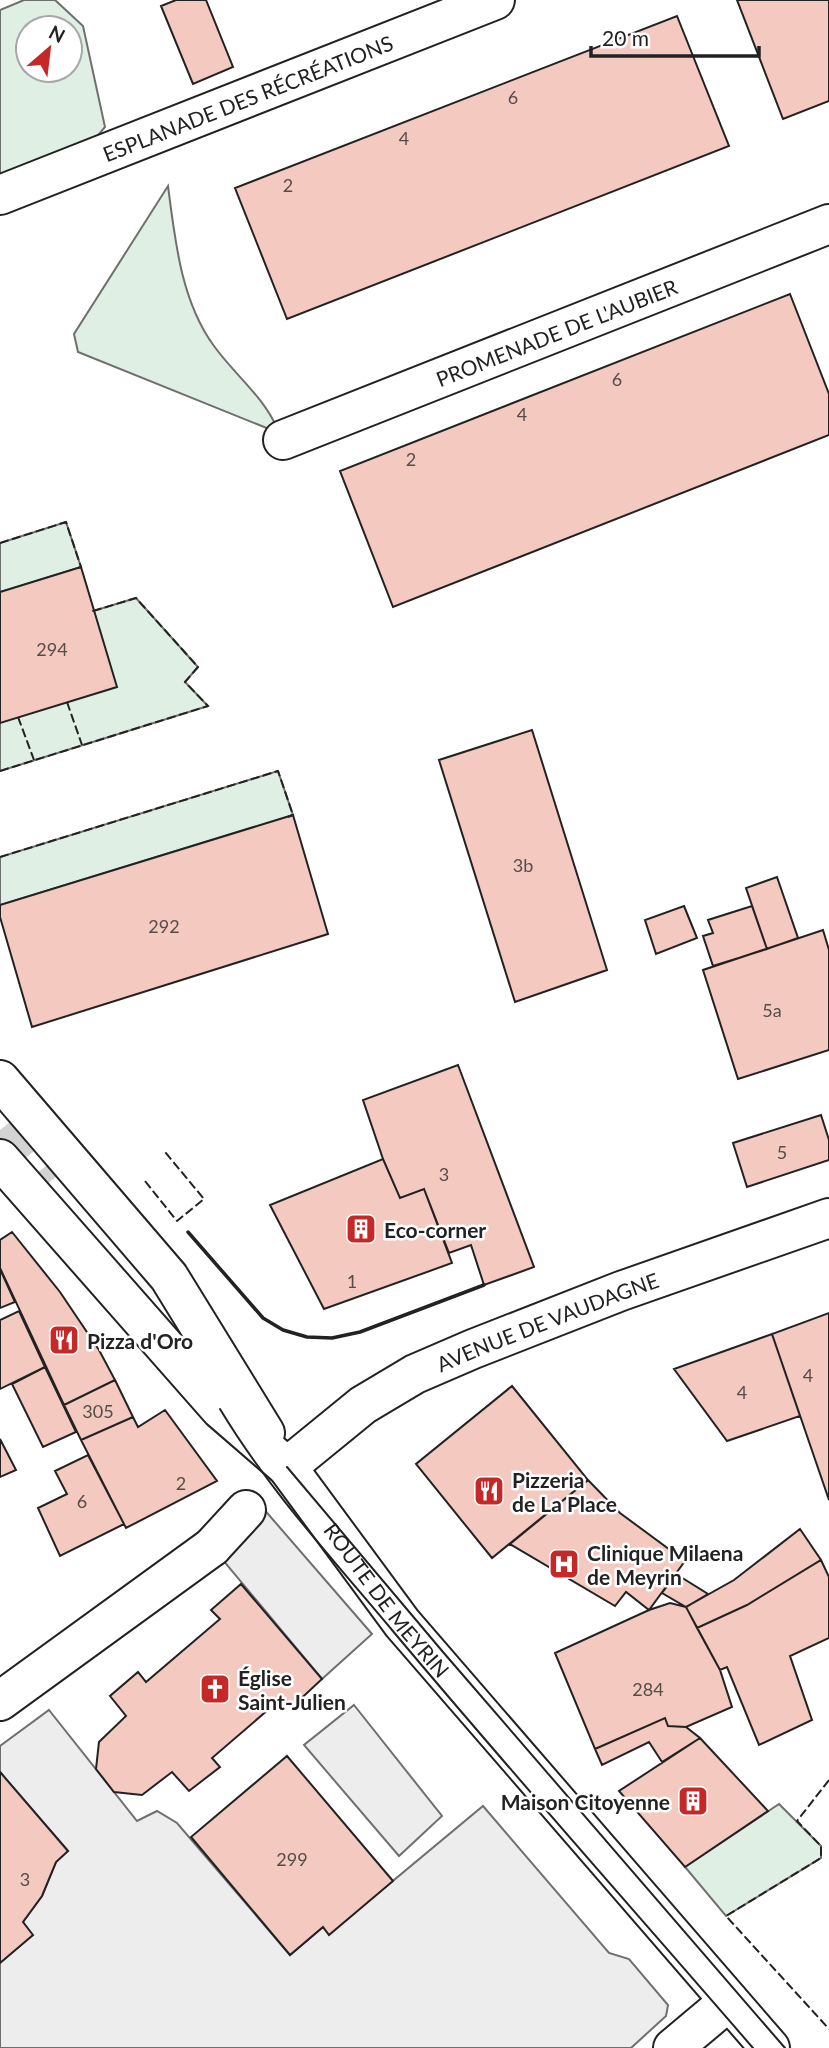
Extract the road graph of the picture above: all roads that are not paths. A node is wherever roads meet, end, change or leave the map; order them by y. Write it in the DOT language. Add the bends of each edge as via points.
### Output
graph roads {
  1 [pos="495,0"];
  2 [pos="0,195"];
  3 [pos="829,224"];
  4 [pos="283,440"];
  5 [pos="0,1080"];
  6 [pos="0,1159"];
  7 [pos="829,1219"];
  8 [pos="287,1467"];
  9 [pos="246,1510"];
  10 [pos="0,1701"];
  11 [pos="729,2000"];
  12 [pos="673,2048"];
  13 [pos="770,2048"];
  1 -- 2 [label="street, ESPLANADE DES RÉCRÉATIONS"];
  3 -- 4 [label="street, PROMENADE DE L'AUBIER"];
  5 -- 8 [label="street" via="169,1277"];
  6 -- 8 [label="street, ROUTE DE MEYRIN" via="220,1409"];
  7 -- 8 [label="street, AVENUE DE VAUDAGNE" via="621,1291 415,1374 363,1405"];
  8 -- 11 [label="street, ROUTE DE MEYRIN" via="402,1623"];
  9 -- 10 [label="street" via="212,1547"];
  11 -- 12 [label="street"];
  11 -- 13 [label="street, ROUTE DE MEYRIN"];
}
